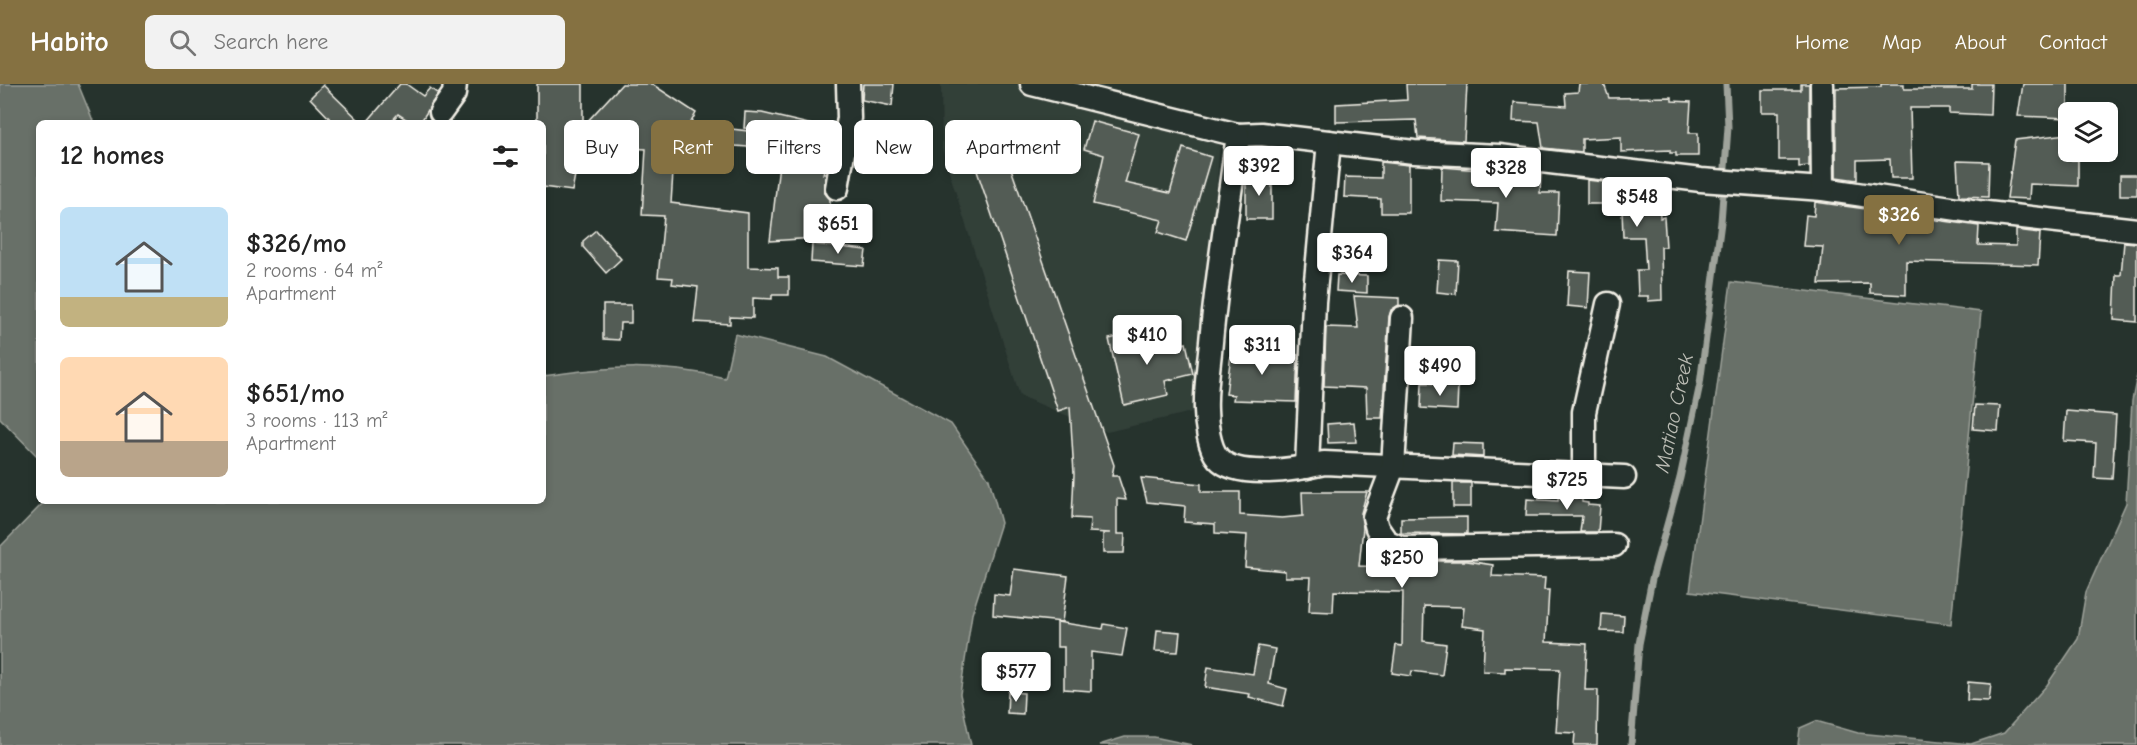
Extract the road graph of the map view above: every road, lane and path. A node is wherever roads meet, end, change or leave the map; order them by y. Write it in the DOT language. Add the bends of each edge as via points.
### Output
graph roads {
  1 [pos="455,84"];
  2 [pos="848,84"];
  3 [pos="1032,84"];
  4 [pos="1822,84"];
  5 [pos="441,112"];
  6 [pos="1238,135"];
  7 [pos="1329,142"];
  8 [pos="837,188"];
  9 [pos="1823,189"];
  10 [pos="2137,230"];
  11 [pos="1608,304"];
  12 [pos="1402,318"];
  13 [pos="1307,467"];
  14 [pos="1393,467"];
  15 [pos="1584,476"];
  16 [pos="1624,477"];
  17 [pos="1614,545"];
  1 -- 5 [label="street" via="454,94"];
  2 -- 8 [label="street" via="849,118"];
  3 -- 6 [label="street"];
  4 -- 9 [label="street"];
  6 -- 7 [label="street"];
  6 -- 13 [label="street" via="1213,320 1206,412 1210,439 1218,458 1230,467"];
  7 -- 9 [label="street"];
  7 -- 13 [label="street" via="1314,302"];
  9 -- 10 [label="street"];
  11 -- 15 [label="street" via="1584,412"];
  12 -- 14 [label="street"];
  13 -- 14 [label="street" via="1324,463"];
  14 -- 15 [label="street"];
  14 -- 17 [label="street" via="1374,517 1386,540 1401,548"];
  15 -- 16 [label="street"];
}
